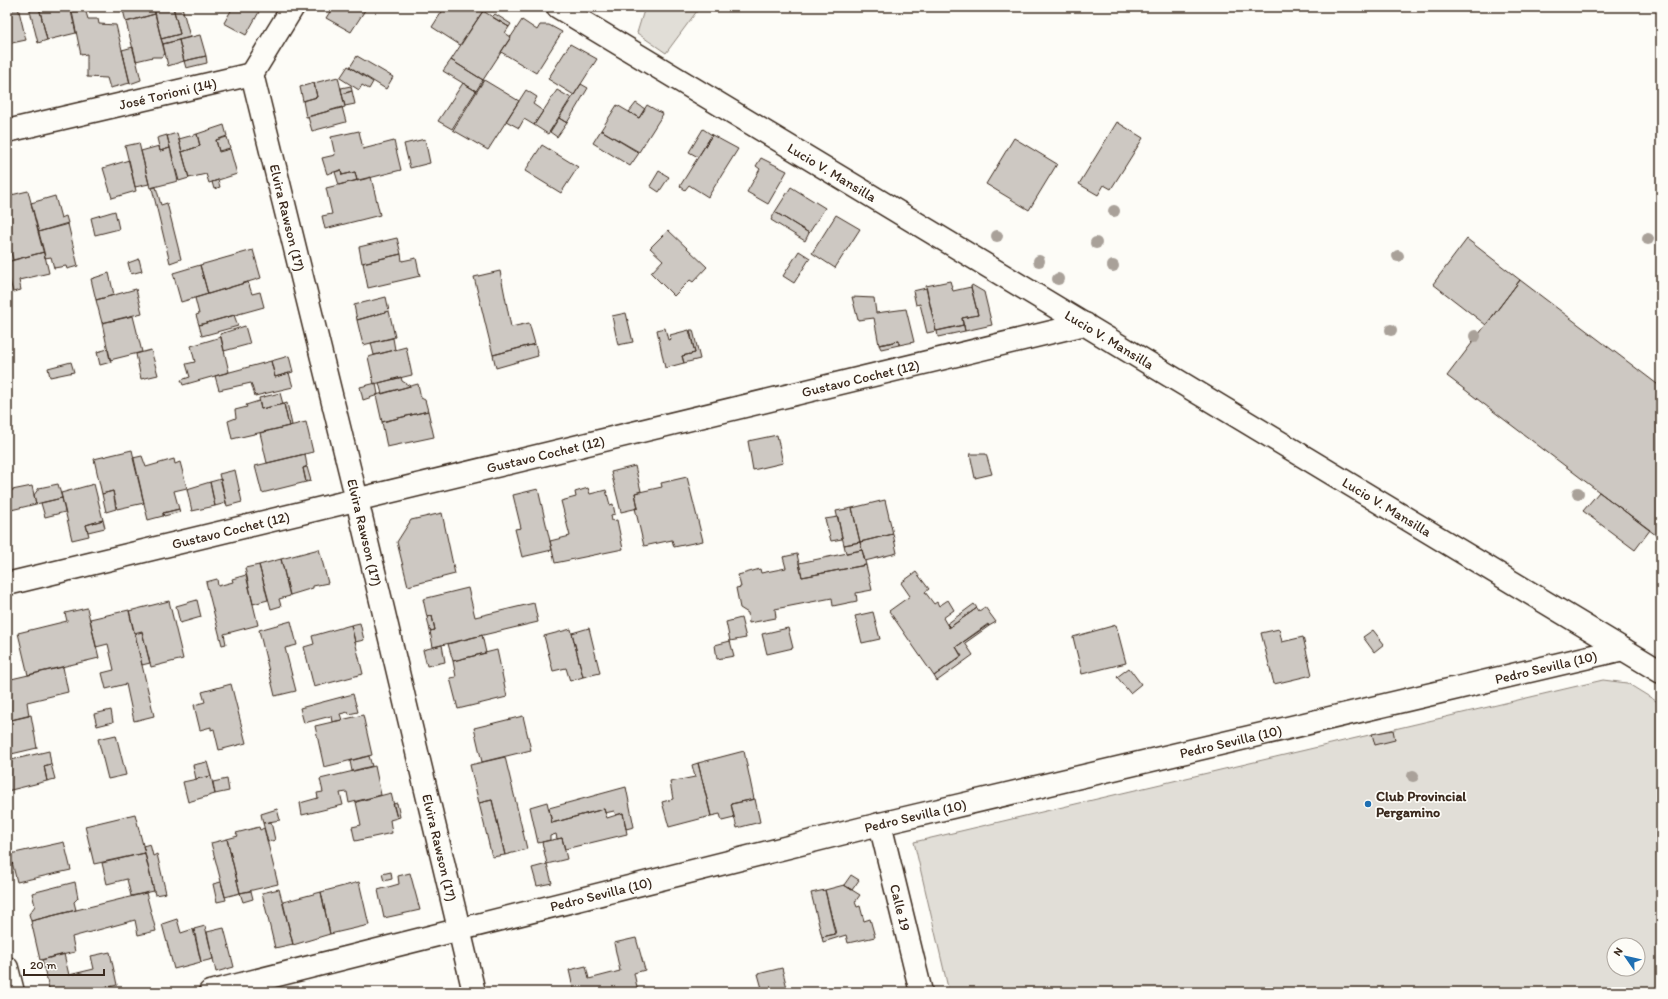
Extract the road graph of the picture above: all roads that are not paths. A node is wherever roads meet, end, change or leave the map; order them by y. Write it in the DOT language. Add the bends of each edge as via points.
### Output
graph roads {
  1 [pos="293,7"];
  2 [pos="558,7"];
  3 [pos="252,74"];
  4 [pos="7,132"];
  5 [pos="1085,324"];
  6 [pos="357,500"];
  7 [pos="7,584"];
  8 [pos="1623,649"];
  9 [pos="1661,672"];
  10 [pos="880,824"];
  11 [pos="459,930"];
  12 [pos="7,968"];
  13 [pos="13,992"];
  14 [pos="210,992"];
  15 [pos="474,992"];
  16 [pos="921,992"];
  1 -- 3 [label="street"];
  2 -- 5 [label="street, Lucio V. Mansilla"];
  3 -- 4 [label="street, José Torioni (14)"];
  3 -- 6 [label="street, Elvira Rawson (17)"];
  5 -- 6 [label="street, Gustavo Cochet (12)"];
  5 -- 8 [label="street, Lucio V. Mansilla"];
  6 -- 7 [label="street, Gustavo Cochet (12)"];
  6 -- 11 [label="street, Elvira Rawson (17)"];
  8 -- 9 [label="street, Lucio V. Mansilla"];
  8 -- 10 [label="street, Pedro Sevilla (10)"];
  10 -- 11 [label="street, Pedro Sevilla (10)"];
  10 -- 16 [label="street, Calle 19"];
  11 -- 14 [label="street, Pedro Sevilla (10)"];
  11 -- 15 [label="street, Elvira Rawson (17)"];
  12 -- 13 [label="street"];
}
